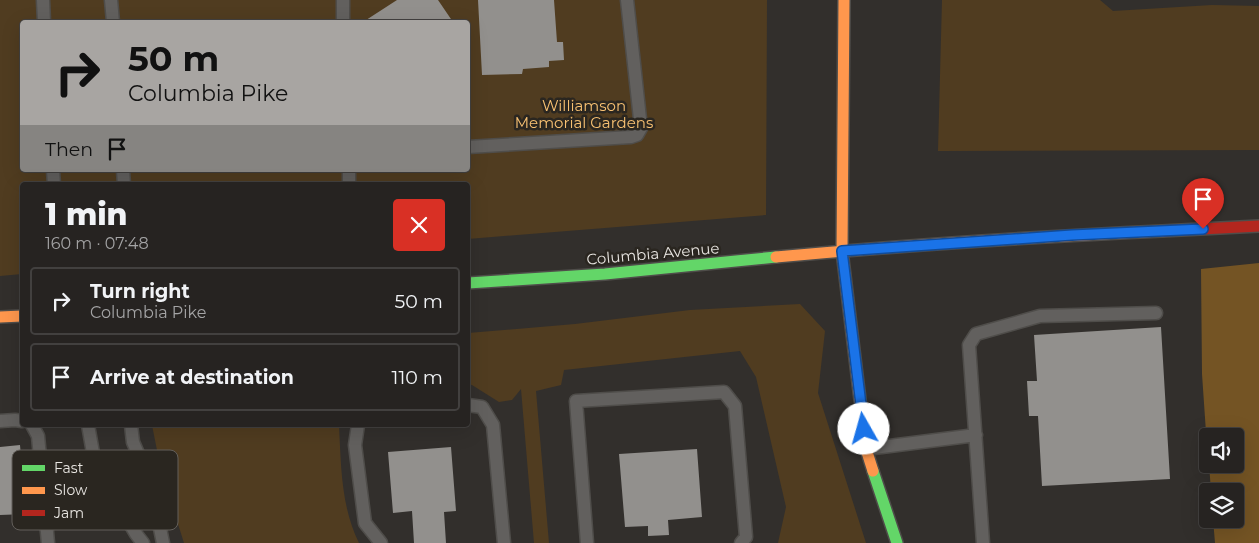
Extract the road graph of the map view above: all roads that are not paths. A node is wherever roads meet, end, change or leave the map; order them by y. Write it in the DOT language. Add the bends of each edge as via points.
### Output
graph roads {
  1 [pos="43,0"];
  2 [pos="111,0"];
  3 [pos="342,0"];
  4 [pos="627,0"];
  5 [pos="844,0"];
  6 [pos="44,20"];
  7 [pos="113,20"];
  8 [pos="343,20"];
  9 [pos="470,147"];
  10 [pos="1259,226"];
  11 [pos="842,251"];
  12 [pos="470,283"];
  13 [pos="1156,312"];
  14 [pos="20,316"];
  15 [pos="0,317"];
  16 [pos="470,405"];
  17 [pos="0,421"];
  18 [pos="20,421"];
  19 [pos="33,427"];
  20 [pos="88,427"];
  21 [pos="131,427"];
  22 [pos="358,427"];
  23 [pos="976,435"];
  24 [pos="866,449"];
  25 [pos="39,450"];
  26 [pos="92,450"];
  27 [pos="136,450"];
  28 [pos="47,530"];
  29 [pos="134,530"];
  30 [pos="160,530"];
  31 [pos="48,543"];
  32 [pos="143,543"];
  33 [pos="163,543"];
  34 [pos="381,543"];
  35 [pos="504,543"];
  36 [pos="587,543"];
  37 [pos="741,543"];
  38 [pos="897,543"];
  39 [pos="983,543"];
  1 -- 6 [label="lane"];
  2 -- 7 [label="lane"];
  3 -- 8 [label="lane"];
  4 -- 9 [label="lane" via="641,128 637,135"];
  5 -- 11 [label="main road"];
  10 -- 11 [label="main road, Columbia Avenue"];
  11 -- 12 [label="main road, Columbia Avenue" via="604,274"];
  11 -- 24 [label="main road"];
  13 -- 23 [label="lane" via="1040,316 976,334 969,344"];
  14 -- 15 [label="main road"];
  16 -- 35 [label="lane" via="482,407 493,425"];
  17 -- 18 [label="lane"];
  19 -- 25 [label="lane"];
  20 -- 26 [label="lane"];
  21 -- 27 [label="lane"];
  22 -- 34 [label="lane" via="355,445 365,523"];
  23 -- 24 [label="lane"];
  23 -- 39 [label="lane"];
  24 -- 38 [label="main road"];
  28 -- 31 [label="lane"];
  29 -- 32 [label="lane"];
  30 -- 33 [label="lane"];
  36 -- 37 [label="lane" via="576,401 724,392 735,406 746,538"];
}
